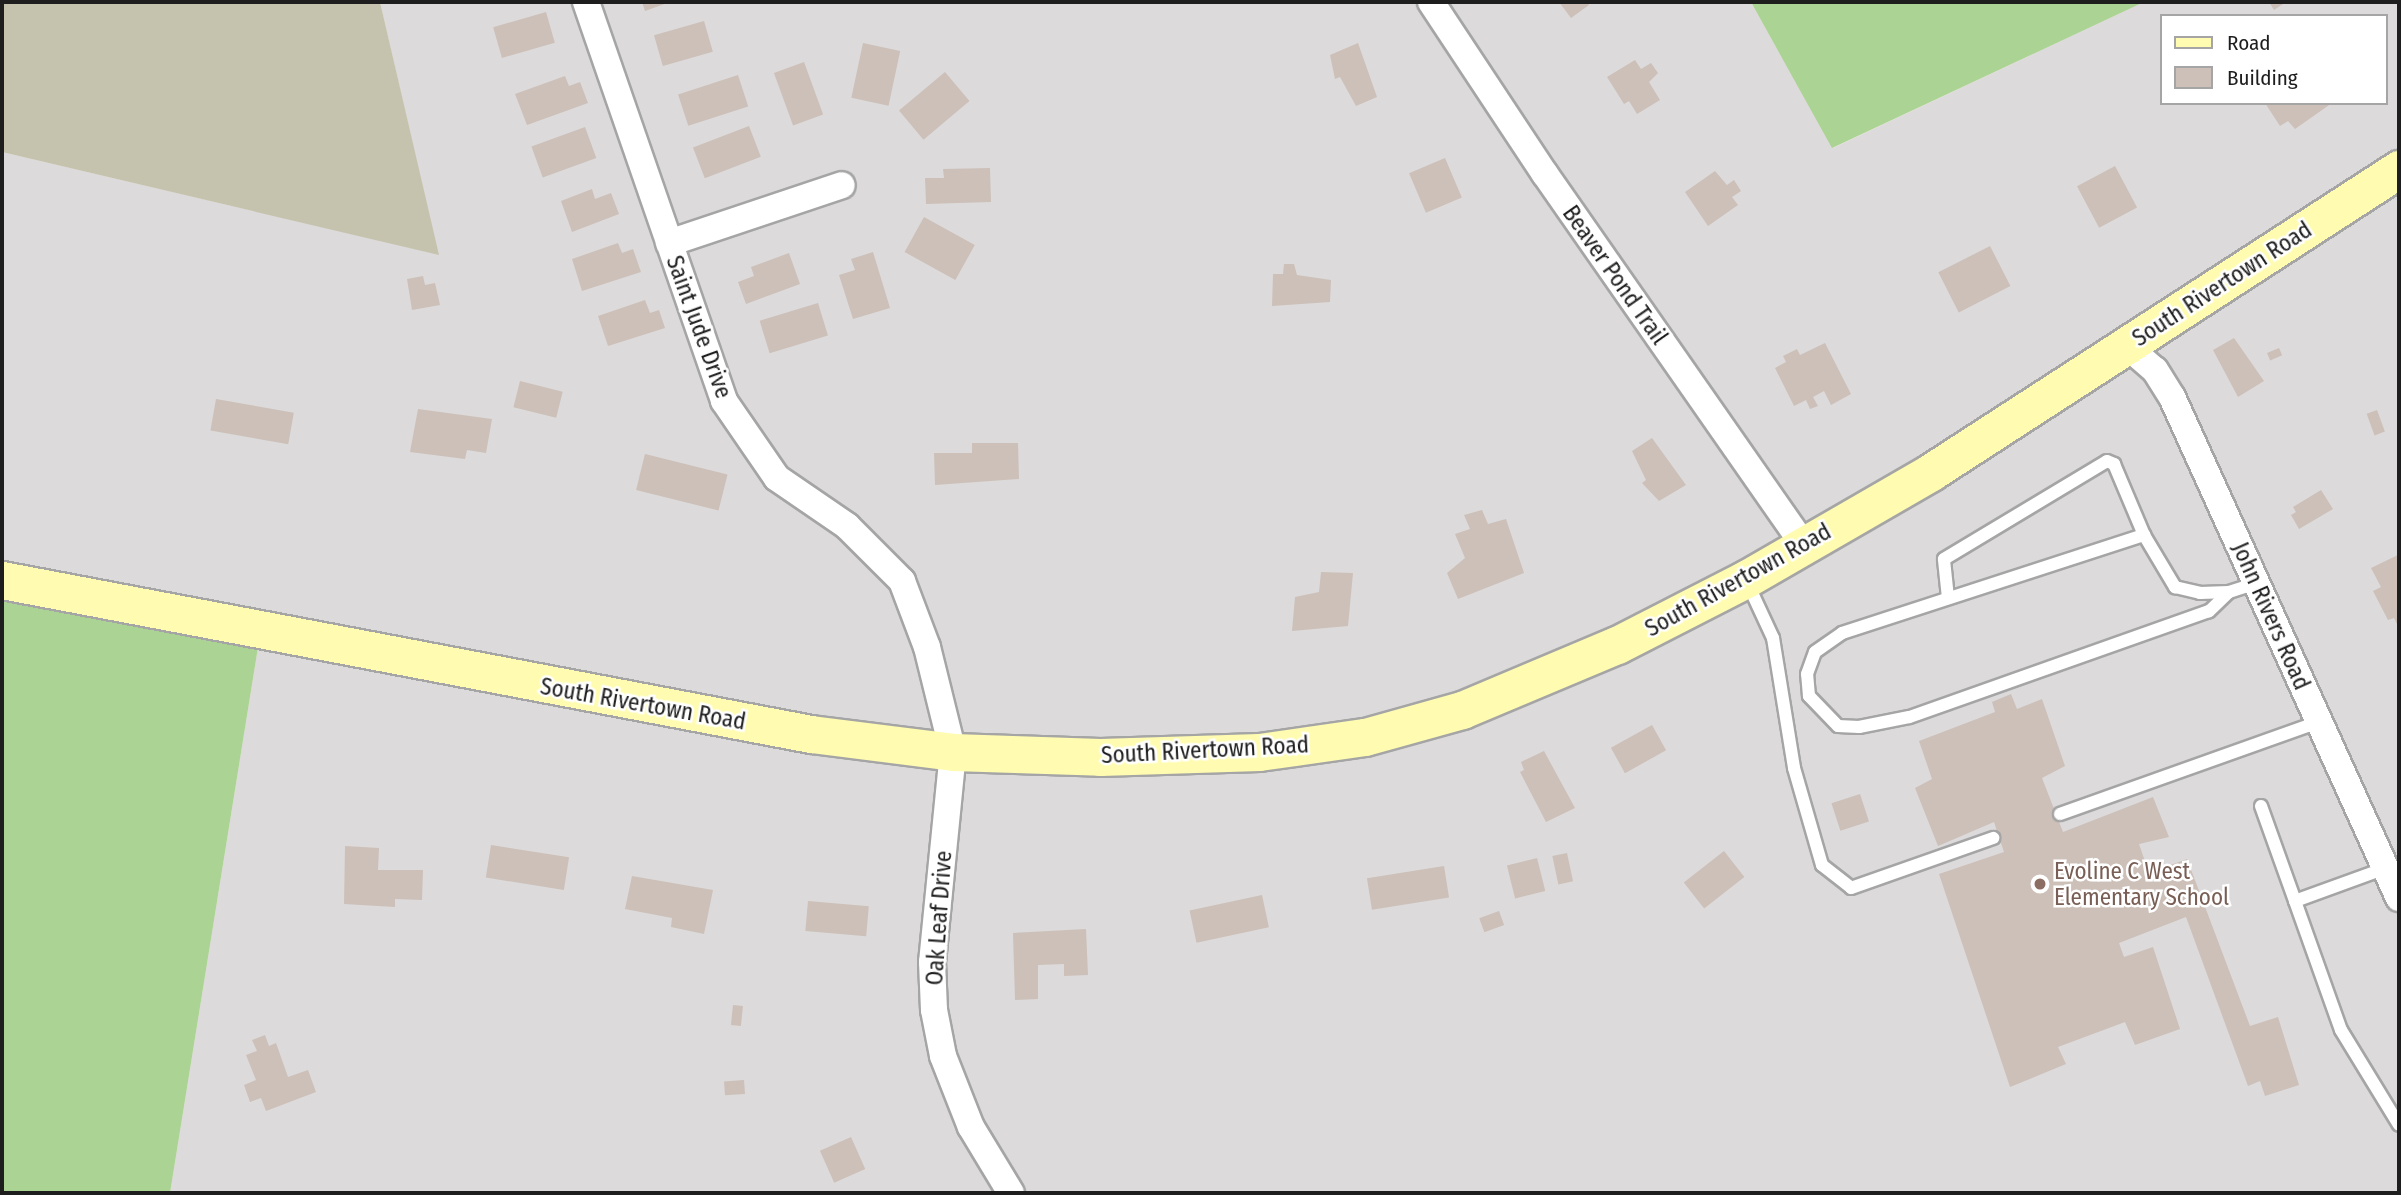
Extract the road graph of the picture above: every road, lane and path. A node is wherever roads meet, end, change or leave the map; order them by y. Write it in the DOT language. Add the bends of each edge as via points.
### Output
graph roads {
  1 [pos="586,2"];
  2 [pos="1432,2"];
  3 [pos="2399,169"];
  4 [pos="842,185"];
  5 [pos="669,243"];
  6 [pos="2127,346"];
  7 [pos="2144,535"];
  8 [pos="1804,545"];
  9 [pos="1746,579"];
  10 [pos="2,580"];
  11 [pos="2256,583"];
  12 [pos="2230,592"];
  13 [pos="1948,598"];
  14 [pos="2319,722"];
  15 [pos="953,752"];
  16 [pos="2261,806"];
  17 [pos="2060,814"];
  18 [pos="1993,838"];
  19 [pos="2386,868"];
  20 [pos="2399,898"];
  21 [pos="2295,901"];
  22 [pos="2399,1125"];
  23 [pos="1011,1193"];
  1 -- 5 [label="street, Saint Jude Drive"];
  2 -- 8 [label="street, Beaver Pond Trail" via="1545,174"];
  3 -- 6 [label="main road, South Rivertown Road"];
  4 -- 5 [label="street"];
  5 -- 15 [label="street, Saint Jude Drive" via="724,401 777,478 847,526 902,581 928,647"];
  6 -- 8 [label="main road, South Rivertown Road" via="1931,472"];
  6 -- 11 [label="street, John Rivers Road" via="2155,370 2172,397"];
  7 -- 12 [label="lane" via="2175,587 2200,593"];
  7 -- 13 [label="lane"];
  7 -- 13 [label="lane" via="2114,464 2107,460 1944,559"];
  8 -- 9 [label="main road, South Rivertown Road"];
  9 -- 15 [label="main road, South Rivertown Road" via="1617,645 1462,710 1365,737 1246,752 1100,758"];
  9 -- 18 [label="lane" via="1773,638 1794,768 1822,865 1852,888"];
  10 -- 15 [label="main road, South Rivertown Road" via="811,734"];
  11 -- 12 [label="lane"];
  11 -- 14 [label="street, John Rivers Road"];
  12 -- 13 [label="lane" via="2209,611 1909,717 1859,727 1838,726 1819,711 1809,696 1807,674 1815,652 1842,633"];
  14 -- 17 [label="lane"];
  14 -- 19 [label="street, John Rivers Road"];
  15 -- 23 [label="street, Oak Leaf Drive" via="932,962 934,1010 943,1056 971,1126"];
  16 -- 21 [label="lane"];
  19 -- 20 [label="street, John Rivers Road"];
  19 -- 21 [label="lane"];
  21 -- 22 [label="lane" via="2341,1030"];
}
